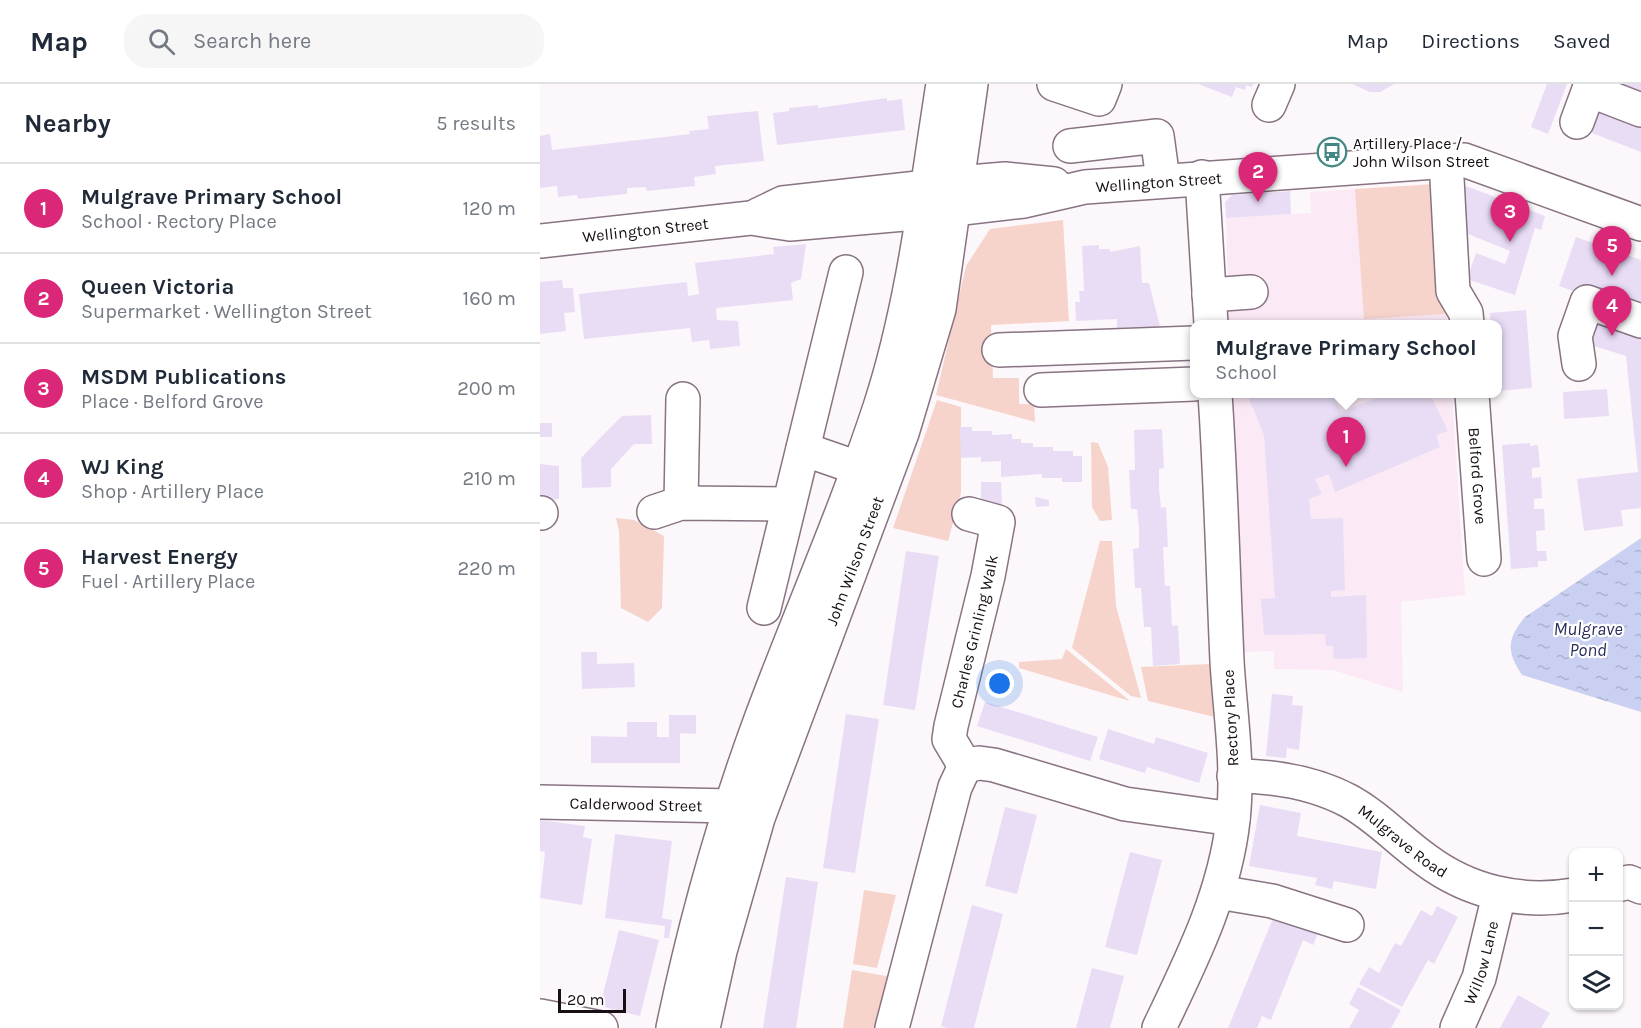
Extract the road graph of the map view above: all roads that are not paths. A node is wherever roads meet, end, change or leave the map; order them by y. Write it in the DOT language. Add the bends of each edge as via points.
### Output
graph roads {
  1 [pos="943,84"];
  2 [pos="971,84"];
  3 [pos="1054,84"];
  4 [pos="1105,84"];
  5 [pos="1590,87"];
  6 [pos="1641,110"];
  7 [pos="1577,122"];
  8 [pos="1070,146"];
  9 [pos="1446,160"];
  10 [pos="1202,177"];
  11 [pos="1163,180"];
  12 [pos="956,196"];
  13 [pos="924,199"];
  14 [pos="1641,224"];
  15 [pos="540,242"];
  16 [pos="846,272"];
  17 [pos="1251,292"];
  18 [pos="1210,310"];
  19 [pos="1467,320"];
  20 [pos="1641,321"];
  21 [pos="1190,343"];
  22 [pos="999,350"];
  23 [pos="1579,364"];
  24 [pos="1190,384"];
  25 [pos="1041,390"];
  26 [pos="1215,398"];
  27 [pos="1472,398"];
  28 [pos="683,399"];
  29 [pos="804,449"];
  30 [pos="858,468"];
  31 [pos="789,504"];
  32 [pos="969,514"];
  33 [pos="1484,559"];
  34 [pos="764,608"];
  35 [pos="965,766"];
  36 [pos="1234,776"];
  37 [pos="540,802"];
  38 [pos="732,806"];
  39 [pos="1233,819"];
  40 [pos="1623,884"];
  41 [pos="1641,887"];
  42 [pos="1218,892"];
  43 [pos="1499,895"];
  44 [pos="1569,896"];
  45 [pos="1347,925"];
  46 [pos="540,1016"];
  47 [pos="601,1028"];
  48 [pos="673,1028"];
  49 [pos="703,1028"];
  50 [pos="892,1028"];
  51 [pos="1159,1028"];
  52 [pos="1458,1028"];
  1 -- 13 [label="main road, John Wilson Street"];
  2 -- 12 [label="main road, John Wilson Street"];
  3 -- 4 [label="main road" via="1099,99"];
  5 -- 6 [label="main road"];
  5 -- 7 [label="main road"];
  8 -- 11 [label="main road" via="1157,136"];
  9 -- 10 [label="main road, Wellington Street"];
  9 -- 14 [label="main road, Wellington Street" via="1464,160"];
  9 -- 19 [label="main road" via="1453,291"];
  10 -- 11 [label="main road, Wellington Street"];
  10 -- 18 [label="main road"];
  11 -- 12 [label="main road, Wellington Street" via="1085,186 1005,179"];
  12 -- 13 [label="main road, Wellington Street"];
  12 -- 49 [label="main road, John Wilson Street" via="939,309 906,422 758,818 720,951"];
  13 -- 15 [label="main road, Wellington Street" via="783,202 751,218"];
  13 -- 30 [label="main road, John Wilson Street" via="901,330"];
  16 -- 29 [label="main road"];
  17 -- 18 [label="main road"];
  20 -- 23 [label="main road" via="1587,302 1575,336"];
  21 -- 22 [label="main road"];
  24 -- 25 [label="main road"];
  26 -- 36 [label="main road, Rectory Place"];
  27 -- 33 [label="main road, Belford Grove"];
  28 -- 31 [label="main road" via="668,508"];
  29 -- 30 [label="main road"];
  29 -- 31 [label="main road"];
  30 -- 38 [label="main road, John Wilson Street" via="760,722"];
  31 -- 34 [label="main road"];
  32 -- 35 [label="main road, Charles Grinling Walk" via="998,522 951,726 950,739"];
  35 -- 39 [label="main road" via="994,765 1125,804"];
  35 -- 50 [label="main road" via="955,787"];
  36 -- 39 [label="main road, Rectory Place"];
  36 -- 43 [label="main road, Mulgrave Road" via="1290,780 1350,801 1427,861"];
  37 -- 38 [label="main road, Calderwood Street"];
  38 -- 48 [label="main road, John Wilson Street" via="687,959"];
  39 -- 42 [label="main road, Rectory Place"];
  40 -- 41 [label="main road"];
  42 -- 45 [label="main road" via="1272,901"];
  42 -- 51 [label="main road, Rectory Place"];
  43 -- 44 [label="main road, Mulgrave Road" via="1546,899"];
  43 -- 52 [label="main road, Willow Lane" via="1479,978"];
  46 -- 47 [label="main road"];
}
